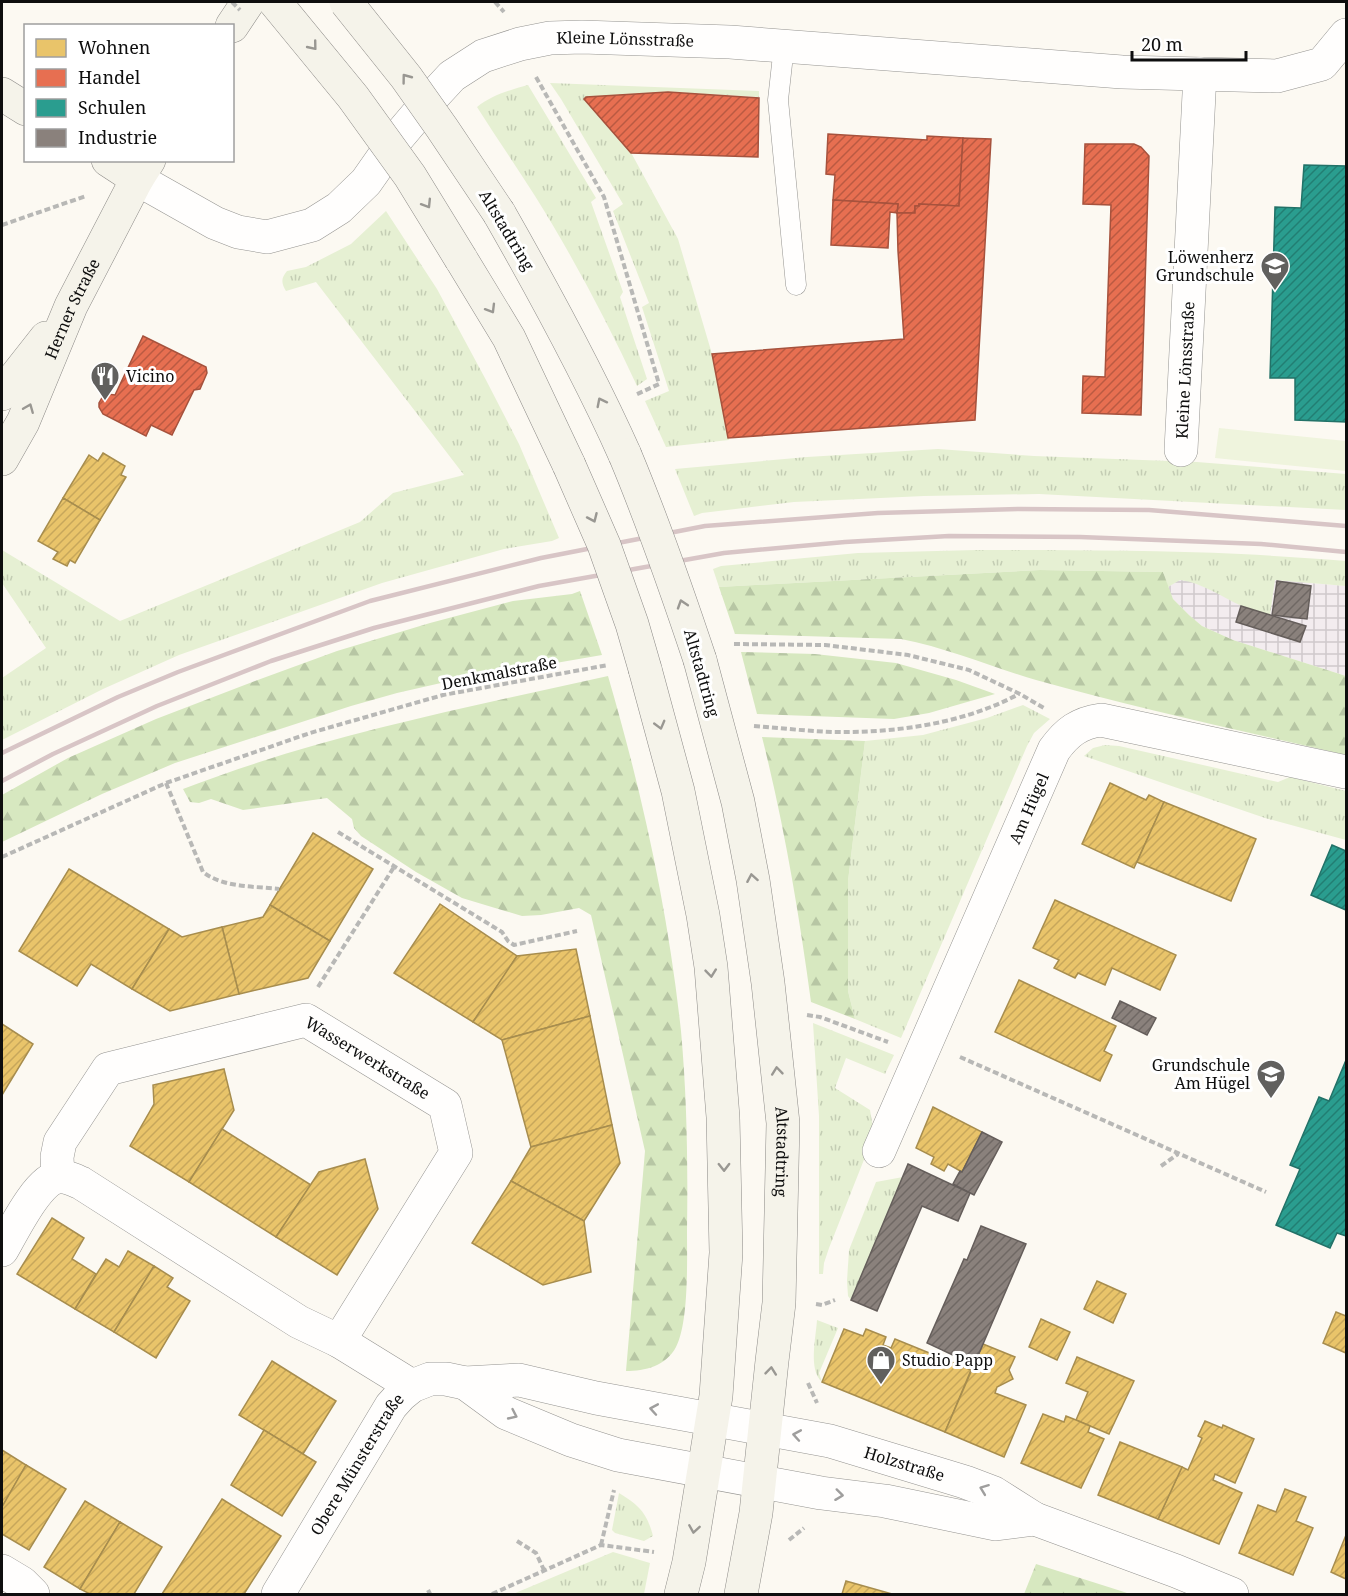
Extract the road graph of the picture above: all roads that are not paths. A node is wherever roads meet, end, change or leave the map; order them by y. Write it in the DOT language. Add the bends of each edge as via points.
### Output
graph roads {
  1 [pos="248,2"];
  2 [pos="275,2"];
  3 [pos="346,2"];
  4 [pos="233,24"];
  5 [pos="1347,35"];
  6 [pos="784,46"];
  7 [pos="1200,74"];
  8 [pos="2,94"];
  9 [pos="24,108"];
  10 [pos="115,162"];
  11 [pos="143,170"];
  12 [pos="796,285"];
  13 [pos="71,306"];
  14 [pos="2,394"];
  15 [pos="1181,450"];
  16 [pos="2,459"];
  17 [pos="1347,772"];
  18 [pos="879,1151"];
  19 [pos="58,1177"];
  20 [pos="2,1250"];
  21 [pos="339,1341"];
  22 [pos="465,1383"];
  23 [pos="412,1386"];
  24 [pos="711,1419"];
  25 [pos="764,1429"];
  26 [pos="703,1471"];
  27 [pos="760,1482"];
  28 [pos="1035,1519"];
  29 [pos="2,1571"];
  30 [pos="1172,1583"];
  31 [pos="33,1594"];
  32 [pos="278,1594"];
  33 [pos="681,1594"];
  34 [pos="741,1594"];
  35 [pos="1232,1594"];
  1 -- 4 [label="main road"];
  2 -- 24 [label="main road, one-way, bridge" via="354,97 410,176 509,338 604,545 632,624 631,666 678,791 711,967 723,1117 726,1253"];
  25 -- 3 [label="main road, Altstadtring, one-way, bridge" via="779,1303 783,1123 753,880 738,802 700,660 625,455 545,294 499,213 442,128"];
  5 -- 7 [label="street, Kleine Lönsstraße" via="1322,64 1277,76"];
  6 -- 7 [label="street, Kleine Lönsstraße" via="1122,72"];
  6 -- 11 [label="street, Kleine Lönsstraße" via="550,38 483,56 452,76 394,142 366,182 339,208 312,225 267,237 215,223"];
  6 -- 12 [label="lane" via="778,100"];
  7 -- 15 [label="street, Kleine Lönsstraße"];
  8 -- 9 [label="main road"];
  10 -- 11 [label="main road"];
  11 -- 13 [label="main road, Herner Straße"];
  13 -- 14 [label="main road"];
  16 -- 13 [label="main road, Herner Straße, one-way" via="23,422"];
  17 -- 18 [label="street, Am Hügel" via="1101,720 1075,728 1054,750"];
  19 -- 20 [label="street" via="33,1197"];
  19 -- 21 [label="street" via="81,1183 300,1322"];
  19 -- 21 [label="street, Wasserwerkstraße" via="60,1142 108,1069 306,1020 445,1105 456,1153"];
  21 -- 23 [label="street"];
  22 -- 23 [label="street, Obere Münsterstraße" via="430,1379"];
  24 -- 22 [label="street, Obere Münsterstraße, one-way" via="519,1380"];
  22 -- 26 [label="street, Obere Münsterstraße, one-way" via="506,1413 571,1440 618,1455"];
  23 -- 32 [label="street, Obere Münsterstraße" via="391,1406"];
  24 -- 25 [label="street"];
  24 -- 26 [label="main road"];
  25 -- 27 [label="main road, Altstadtring"];
  28 -- 25 [label="street, Holzstraße, one-way" via="994,1493 965,1482 830,1441"];
  26 -- 27 [label="street"];
  26 -- 33 [label="main road, one-way"];
  27 -- 28 [label="street, Holzstraße, one-way" via="885,1501 996,1524"];
  27 -- 34 [label="main road, Altstadtring"];
  28 -- 30 [label="street, Holzstraße"];
  29 -- 31 [label="street"];
  30 -- 35 [label="street, Holzstraße"];
}
